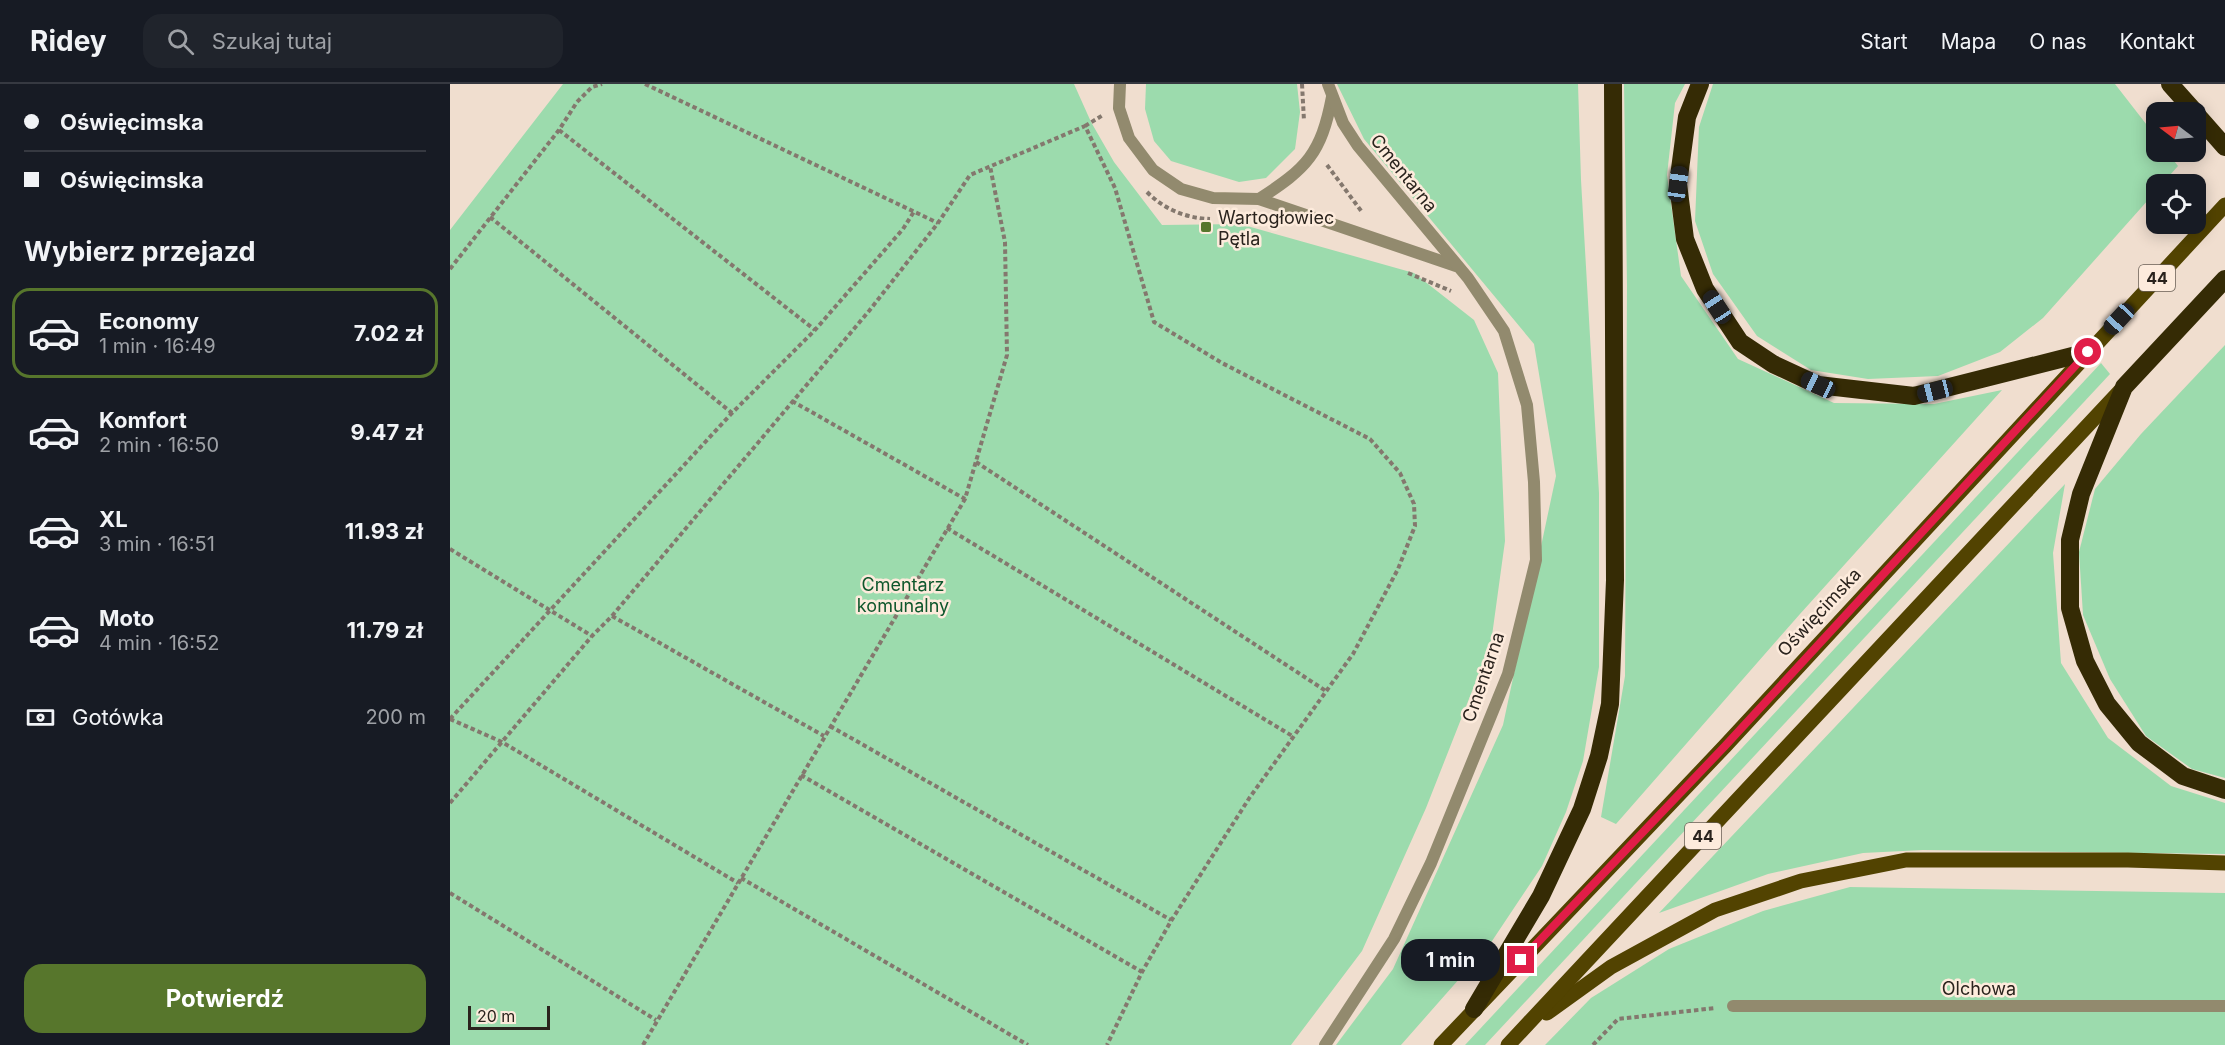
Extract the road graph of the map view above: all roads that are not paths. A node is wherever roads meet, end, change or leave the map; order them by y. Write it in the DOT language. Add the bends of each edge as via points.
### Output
graph roads {
  1 [pos="1120,84"];
  2 [pos="1328,84"];
  3 [pos="1613,84"];
  4 [pos="1700,84"];
  5 [pos="2170,84"];
  6 [pos="1332,97"];
  7 [pos="2186,102"];
  8 [pos="2206,125"];
  9 [pos="2225,147"];
  10 [pos="1259,199"];
  11 [pos="2225,205"];
  12 [pos="1457,267"];
  13 [pos="2225,279"];
  14 [pos="2088,352"];
  15 [pos="2124,387"];
  16 [pos="2225,790"];
  17 [pos="2225,863"];
  18 [pos="1733,1006"];
  19 [pos="2225,1006"];
  20 [pos="1474,1009"];
  21 [pos="1520,1032"];
  22 [pos="1325,1045"];
  23 [pos="1441,1045"];
  24 [pos="1508,1045"];
  1 -- 10 [label="street" via="1119,108 1129,138 1153,170 1181,189 1213,198"];
  2 -- 6 [label="street, Cmentarna"];
  3 -- 20 [label="highway" via="1615,580 1610,704 1582,809 1541,896"];
  4 -- 14 [label="highway" via="1687,117 1678,184 1685,239 1705,289 1740,342 1773,364 1818,385 1914,396"];
  5 -- 7 [label="highway"];
  6 -- 10 [label="street, Cmentarna" via="1326,129 1316,150 1301,168"];
  6 -- 12 [label="street, Cmentarna" via="1358,146"];
  8 -- 9 [label="highway"];
  10 -- 12 [label="street"];
  11 -- 14 [label="main road, Oświęcimska / 44"];
  12 -- 22 [label="street, Cmentarna" via="1504,331 1527,405 1536,560 1508,674 1431,863 1394,939"];
  13 -- 15 [label="highway, 44"];
  14 -- 20 [label="main road, Oświęcimska / 44" via="1725,746"];
  15 -- 16 [label="highway" via="2081,494 2070,540 2070,608 2085,661 2107,704 2139,743 2183,776"];
  15 -- 21 [label="main road, 44"];
  17 -- 21 [label="main road" via="1906,860 1801,881 1714,910 1611,967"];
  18 -- 19 [label="street, Olchowa"];
  20 -- 23 [label="main road, Oświęcimska / 44"];
  21 -- 24 [label="main road, 44"];
}
